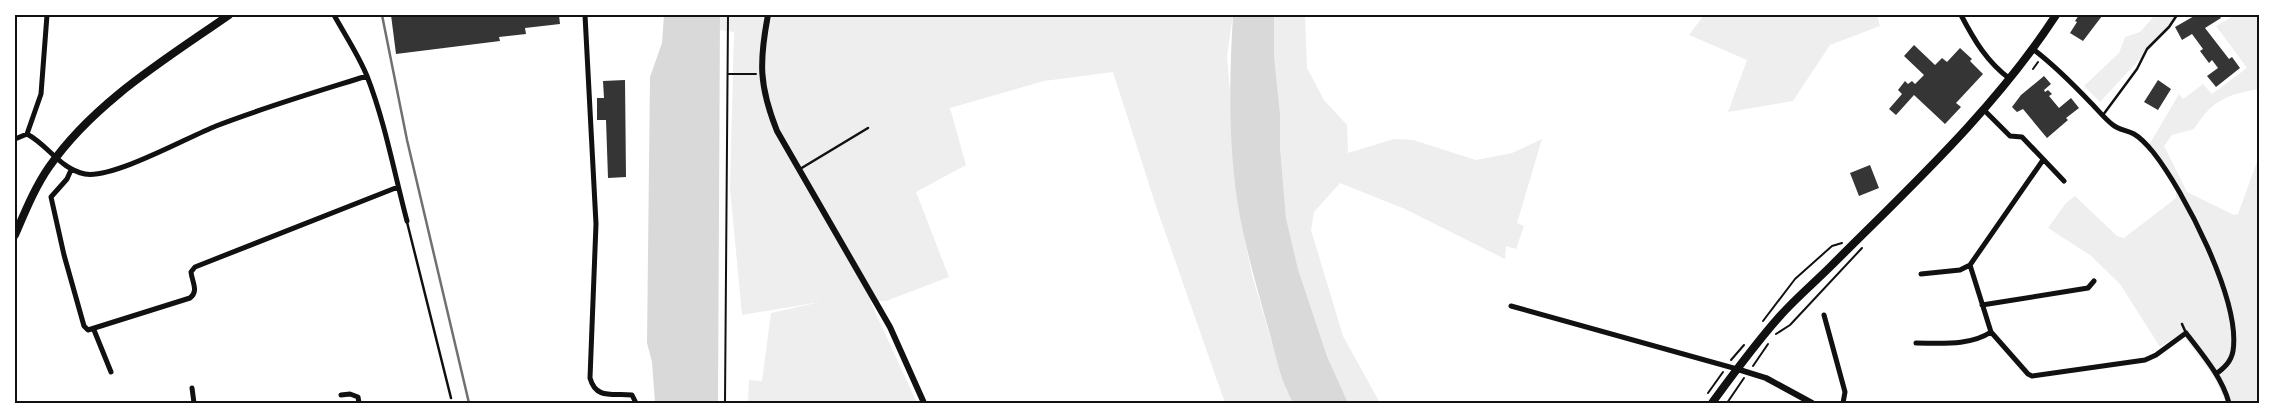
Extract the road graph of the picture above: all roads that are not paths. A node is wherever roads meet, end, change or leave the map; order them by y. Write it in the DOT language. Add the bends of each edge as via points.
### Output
graph roads {
  1 [pos="47,15"];
  2 [pos="229,15"];
  3 [pos="334,15"];
  4 [pos="585,15"];
  5 [pos="768,15"];
  6 [pos="1961,15"];
  7 [pos="2056,15"];
  8 [pos="2177,15"];
  9 [pos="2033,49"];
  10 [pos="367,76"];
  11 [pos="2010,79"];
  12 [pos="1984,110"];
  13 [pos="2103,115"];
  14 [pos="868,128"];
  15 [pos="27,134"];
  16 [pos="15,139"];
  17 [pos="56,158"];
  18 [pos="2042,160"];
  19 [pos="70,170"];
  20 [pos="799,170"];
  21 [pos="2064,181"];
  22 [pos="398,187"];
  23 [pos="407,220"];
  24 [pos="15,235"];
  25 [pos="1970,265"];
  26 [pos="1921,274"];
  27 [pos="2094,281"];
  28 [pos="1982,305"];
  29 [pos="1511,306"];
  30 [pos="1824,315"];
  31 [pos="2182,324"];
  32 [pos="94,330"];
  33 [pos="1991,332"];
  34 [pos="2186,333"];
  35 [pos="1916,343"];
  36 [pos="1737,369"];
  37 [pos="111,372"];
  38 [pos="2216,374"];
  39 [pos="192,388"];
  40 [pos="341,395"];
  41 [pos="451,398"];
  42 [pos="194,403"];
  43 [pos="359,403"];
  44 [pos="636,403"];
  45 [pos="924,403"];
  46 [pos="1712,403"];
  47 [pos="1812,403"];
  48 [pos="1843,403"];
  49 [pos="2229,403"];
  1 -- 15 [label="street" via="40,94"];
  2 -- 17 [label="main road" via="125,89 80,129"];
  3 -- 10 [label="street"];
  4 -- 44 [label="street" via="596,224 590,378 598,392 632,395"];
  5 -- 20 [label="street" via="761,55 768,109 776,131"];
  6 -- 11 [label="street" via="1985,56"];
  7 -- 9 [label="main road"];
  8 -- 13 [label="lane" via="2147,49 2137,69"];
  9 -- 11 [label="main road"];
  9 -- 13 [label="street" via="2057,68"];
  10 -- 19 [label="street" via="281,102 117,169 98,175"];
  10 -- 22 [label="street" via="380,112"];
  11 -- 12 [label="main road"];
  12 -- 18 [label="street" via="2010,136 2022,137"];
  12 -- 36 [label="main road" via="1781,315"];
  13 -- 38 [label="street" via="2113,126 2134,134 2152,151 2175,186 2220,276 2234,331 2233,352 2227,366"];
  14 -- 20 [label="lane"];
  15 -- 16 [label="street"];
  15 -- 17 [label="street"];
  17 -- 19 [label="street"];
  17 -- 24 [label="main road"];
  18 -- 21 [label="street"];
  18 -- 25 [label="street"];
  19 -- 32 [label="street" via="67,179 51,197 84,326"];
  20 -- 45 [label="street" via="890,327"];
  22 -- 23 [label="street"];
  22 -- 32 [label="street" via="201,264 191,272 195,290 190,298"];
  23 -- 41 [label="lane"];
  25 -- 26 [label="street" via="1960,270"];
  25 -- 28 [label="street"];
  27 -- 28 [label="street" via="2088,288"];
  28 -- 33 [label="street"];
  29 -- 36 [label="street"];
  30 -- 48 [label="street" via="1844,392"];
  31 -- 34 [label="lane"];
  32 -- 37 [label="street"];
  33 -- 34 [label="street" via="2032,376 2145,360"];
  33 -- 35 [label="street" via="1984,337 1957,343"];
  34 -- 38 [label="street"];
  36 -- 46 [label="main road"];
  36 -- 47 [label="street" via="1766,378"];
  38 -- 49 [label="street"];
  39 -- 42 [label="street"];
  40 -- 43 [label="street" via="350,394 358,398"];
}
